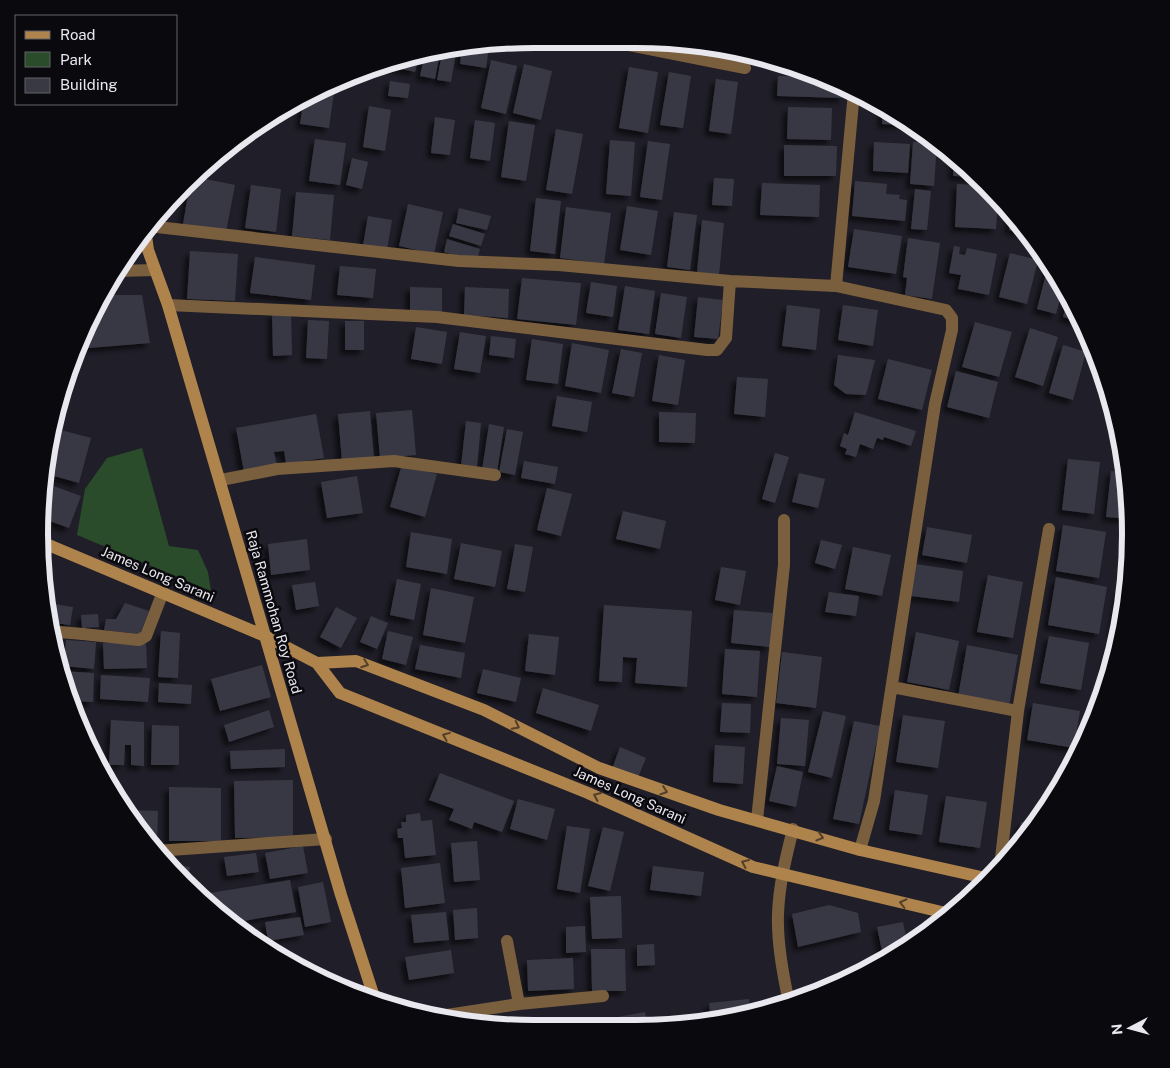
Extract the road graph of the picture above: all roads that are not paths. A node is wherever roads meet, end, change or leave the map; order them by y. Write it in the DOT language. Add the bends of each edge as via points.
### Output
graph roads {
  1 [pos="645,48"];
  2 [pos="745,68"];
  3 [pos="853,99"];
  4 [pos="157,227"];
  5 [pos="147,240"];
  6 [pos="155,270"];
  7 [pos="125,271"];
  8 [pos="730,281"];
  9 [pos="836,286"];
  10 [pos="168,306"];
  11 [pos="495,475"];
  12 [pos="221,480"];
  13 [pos="784,520"];
  14 [pos="1048,529"];
  15 [pos="48,544"];
  16 [pos="163,592"];
  17 [pos="58,632"];
  18 [pos="265,636"];
  19 [pos="317,663"];
  20 [pos="892,687"];
  21 [pos="1018,712"];
  22 [pos="757,820"];
  23 [pos="793,829"];
  24 [pos="326,838"];
  25 [pos="164,850"];
  26 [pos="860,850"];
  27 [pos="1001,856"];
  28 [pos="782,874"];
  29 [pos="981,877"];
  30 [pos="942,912"];
  31 [pos="507,941"];
  32 [pos="373,993"];
  33 [pos="603,996"];
  34 [pos="788,996"];
  35 [pos="519,1004"];
  36 [pos="456,1014"];
  1 -- 2 [label="street"];
  3 -- 9 [label="street"];
  4 -- 8 [label="street" via="459,261 559,265"];
  5 -- 6 [label="main road, Raja Rammohan Roy Road"];
  6 -- 7 [label="street"];
  6 -- 10 [label="main road, Raja Rammohan Roy Road"];
  8 -- 9 [label="street"];
  8 -- 10 [label="street" via="726,338 717,350 437,318"];
  9 -- 20 [label="street" via="946,310 952,318 935,404"];
  10 -- 12 [label="main road, Raja Rammohan Roy Road"];
  11 -- 12 [label="street" via="394,461 277,469"];
  12 -- 18 [label="main road, Raja Rammohan Roy Road"];
  13 -- 22 [label="street" via="784,565"];
  14 -- 21 [label="street"];
  15 -- 16 [label="main road, James Long Sarani"];
  16 -- 17 [label="street" via="146,636 139,640"];
  16 -- 18 [label="main road, James Long Sarani"];
  18 -- 19 [label="main road, James Long Sarani"];
  18 -- 24 [label="main road, Raja Rammohan Roy Road"];
  19 -- 22 [label="main road, one-way" via="356,661 484,710 598,768"];
  28 -- 19 [label="main road, James Long Sarani, one-way" via="753,867 588,793 340,693"];
  20 -- 21 [label="street"];
  20 -- 26 [label="street" via="874,801"];
  21 -- 27 [label="street"];
  22 -- 23 [label="main road"];
  23 -- 26 [label="main road, one-way"];
  23 -- 28 [label="street"];
  24 -- 25 [label="street"];
  24 -- 32 [label="main road, Raja Rammohan Roy Road"];
  26 -- 29 [label="main road"];
  30 -- 28 [label="main road, James Long Sarani, one-way"];
  28 -- 34 [label="street" via="778,915"];
  31 -- 35 [label="street"];
  33 -- 35 [label="street"];
  35 -- 36 [label="street"];
}
